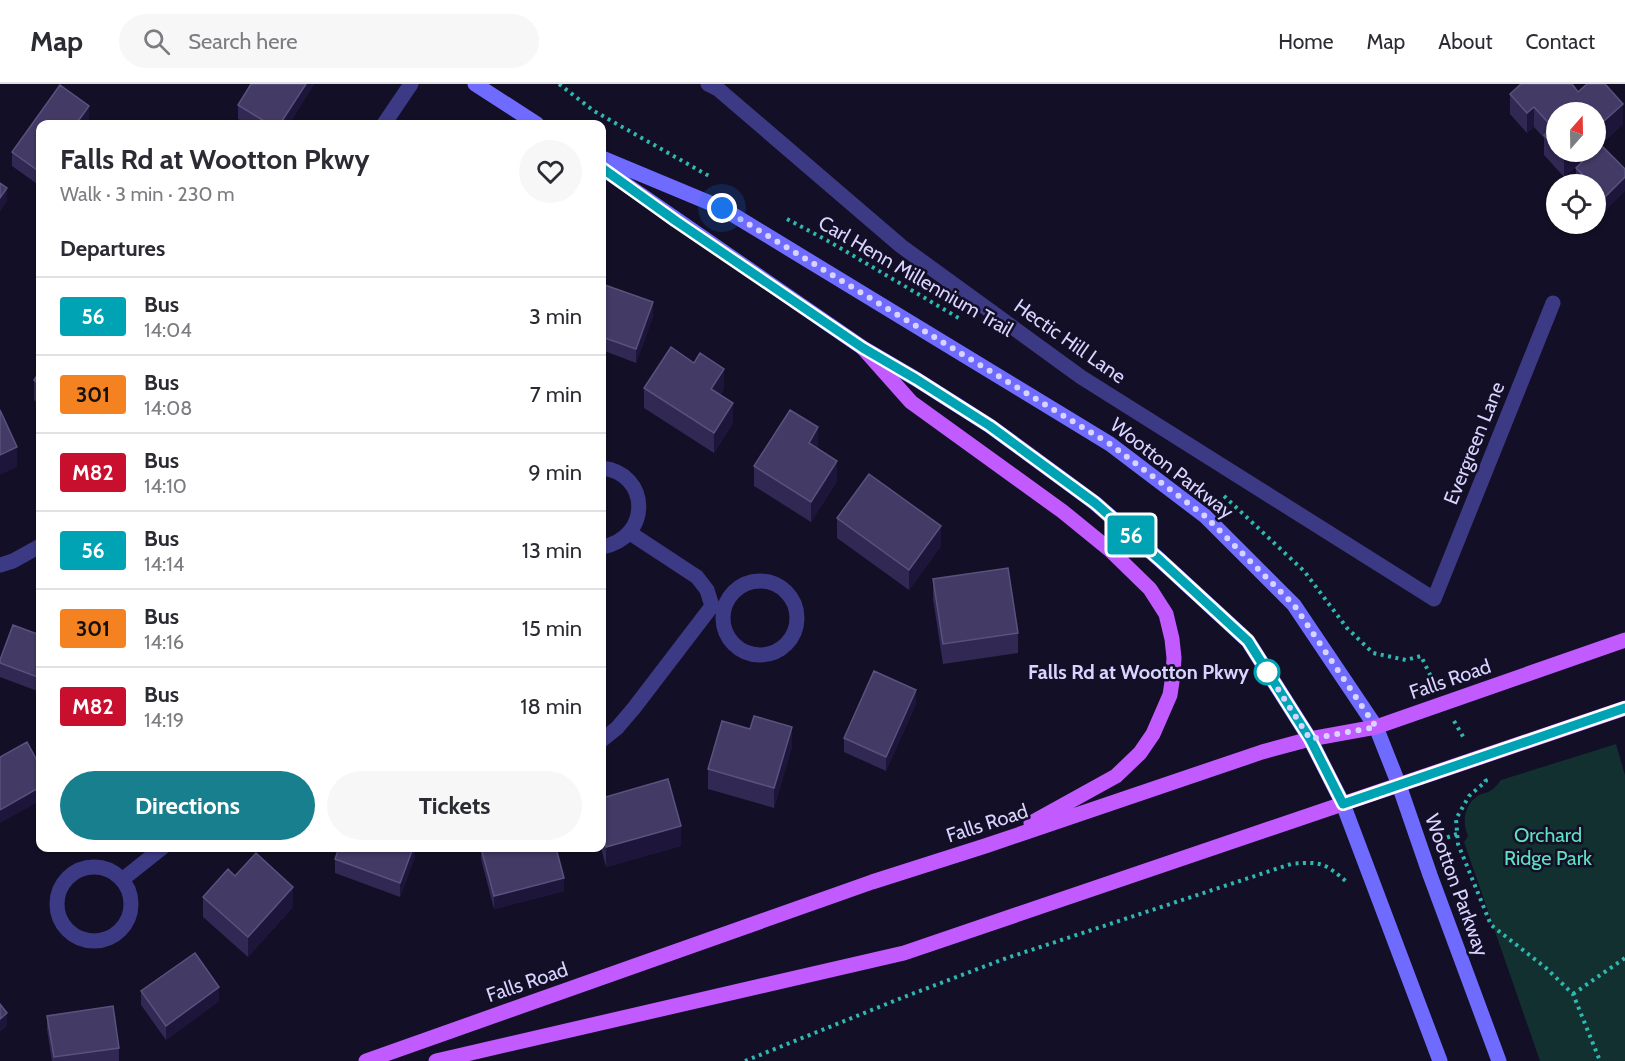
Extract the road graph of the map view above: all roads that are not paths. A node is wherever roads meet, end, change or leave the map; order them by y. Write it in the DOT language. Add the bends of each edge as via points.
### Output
graph roads {
  1 [pos="411,84"];
  2 [pos="475,84"];
  3 [pos="708,84"];
  4 [pos="387,120"];
  5 [pos="531,120"];
  6 [pos="606,160"];
  7 [pos="606,171"];
  8 [pos="1553,303"];
  9 [pos="863,348"];
  10 [pos="606,469"];
  11 [pos="630,532"];
  12 [pos="606,546"];
  13 [pos="36,548"];
  14 [pos="0,565"];
  15 [pos="1434,599"];
  16 [pos="718,607"];
  17 [pos="1625,640"];
  18 [pos="1625,708"];
  19 [pos="1376,727"];
  20 [pos="606,737"];
  21 [pos="1310,739"];
  22 [pos="1399,785"];
  23 [pos="1343,804"];
  24 [pos="984,846"];
  25 [pos="157,852"];
  26 [pos="123,879"];
  27 [pos="366,1061"];
  28 [pos="436,1061"];
  29 [pos="1440,1061"];
  30 [pos="1499,1061"];
  1 -- 4 [label="street"];
  2 -- 5 [label="main road"];
  3 -- 15 [label="street, Hectic Hill Lane" via="901,246 1081,377"];
  6 -- 19 [label="main road, Wootton Parkway" via="722,208 1110,444 1205,516 1294,605"];
  7 -- 9 [label="main road"];
  8 -- 15 [label="street, Evergreen Lane"];
  9 -- 21 [label="main road" via="990,426 1095,503 1248,641"];
  9 -- 24 [label="main road" via="911,402 1110,550 1150,589 1166,614 1174,658 1170,695 1140,753 1116,776"];
  10 -- 11 [label="street" via="628,480 638,500 636,523"];
  11 -- 12 [label="street"];
  11 -- 16 [label="street" via="697,577"];
  13 -- 14 [label="street"];
  16 -- 16 [label="street" via="732,642 751,654 774,652 792,638 797,627 795,604 789,594 770,581 746,583"];
  16 -- 20 [label="street"];
  17 -- 19 [label="main road, Falls Road"];
  18 -- 22 [label="main road"];
  19 -- 21 [label="main road, Falls Road"];
  19 -- 22 [label="main road, Wootton Parkway"];
  21 -- 23 [label="main road"];
  21 -- 24 [label="main road, Falls Road"];
  22 -- 23 [label="main road"];
  22 -- 30 [label="main road, Wootton Parkway"];
  23 -- 28 [label="main road" via="904,953"];
  23 -- 29 [label="main road"];
  24 -- 27 [label="main road, Falls Road"];
  25 -- 26 [label="street"];
  26 -- 26 [label="street" via="97,866 69,874 56,900 64,928 90,941 105,940 118,933 131,907"];
}
